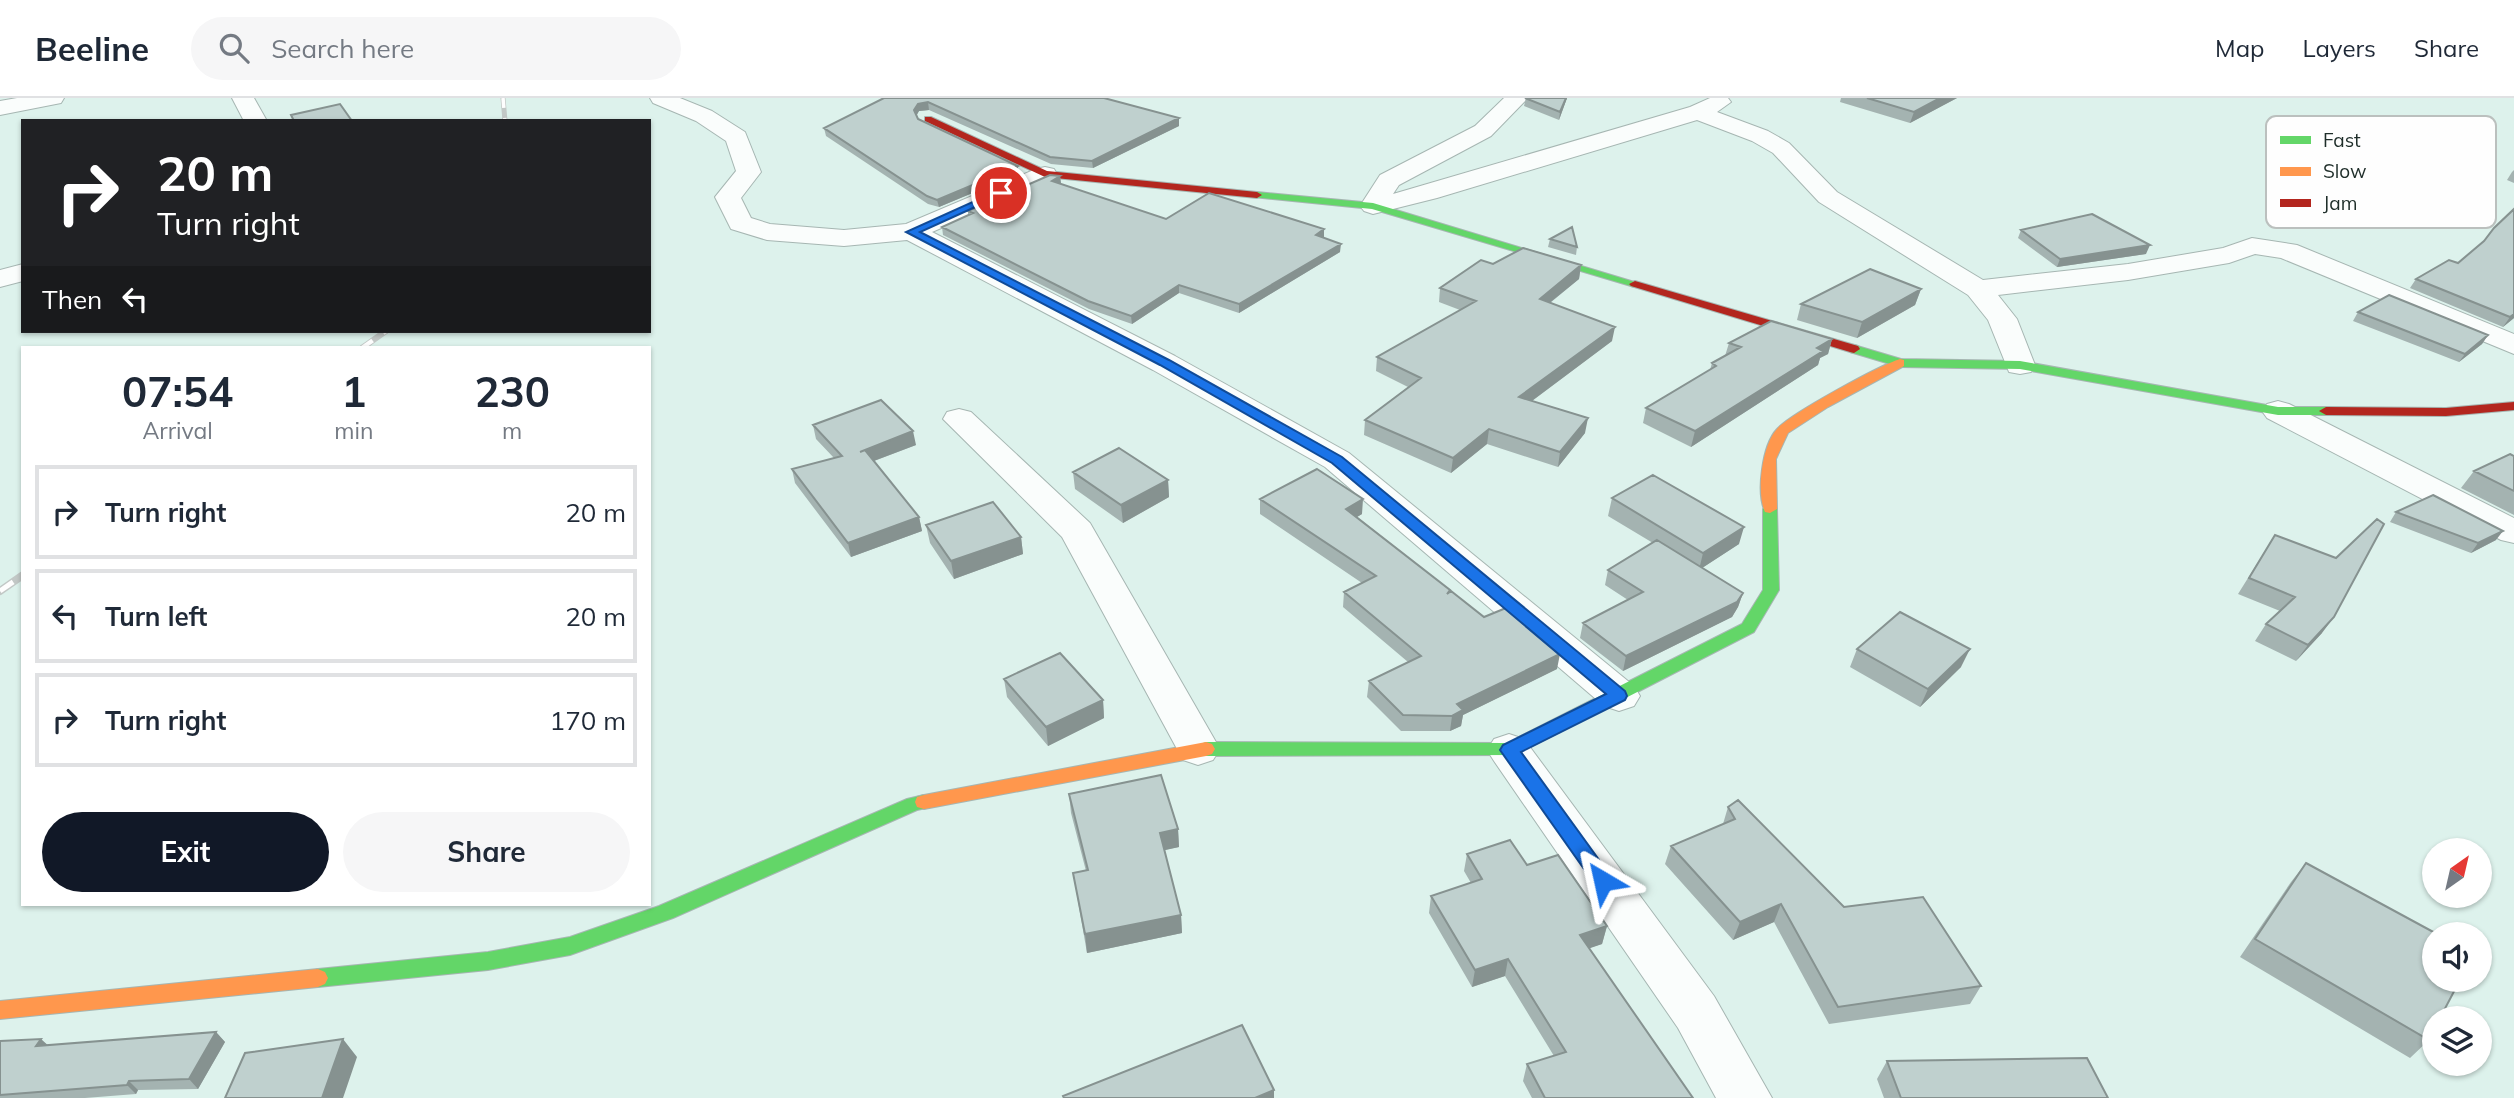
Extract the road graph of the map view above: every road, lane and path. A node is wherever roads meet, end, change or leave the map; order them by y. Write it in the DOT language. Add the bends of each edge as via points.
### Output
graph roads {
  1 [pos="48,98"];
  2 [pos="243,98"];
  3 [pos="661,98"];
  4 [pos="1728,98"];
  5 [pos="1513,99"];
  6 [pos="0,108"];
  7 [pos="1698,112"];
  8 [pos="255,119"];
  9 [pos="928,119"];
  10 [pos="1045,174"];
  11 [pos="1373,206"];
  12 [pos="911,232"];
  13 [pos="21,273"];
  14 [pos="0,279"];
  15 [pos="1978,289"];
  16 [pos="2514,345"];
  17 [pos="1900,363"];
  18 [pos="2020,365"];
  19 [pos="2514,406"];
  20 [pos="2278,411"];
  21 [pos="959,419"];
  22 [pos="2514,532"];
  23 [pos="1619,696"];
  24 [pos="1198,749"];
  25 [pos="1509,750"];
  26 [pos="0,1010"];
  27 [pos="1745,1098"];
  1 -- 6 [label="street"];
  2 -- 8 [label="street"];
  3 -- 12 [label="street" via="705,116 737,137 749,172 728,197 740,223 766,232 844,239"];
  4 -- 7 [label="street"];
  5 -- 11 [label="street" via="1483,131 1389,180"];
  7 -- 11 [label="street"];
  7 -- 15 [label="street" via="1781,149 1828,197"];
  9 -- 10 [label="street"];
  10 -- 11 [label="street"];
  10 -- 12 [label="street"];
  11 -- 17 [label="street"];
  12 -- 23 [label="street" via="1164,363 1337,460"];
  13 -- 14 [label="street"];
  15 -- 16 [label="street" via="2128,272 2266,247 2287,251"];
  15 -- 18 [label="street" via="2002,319"];
  17 -- 18 [label="street"];
  17 -- 23 [label="street" via="1782,431 1769,459 1771,590 1748,628"];
  18 -- 20 [label="street"];
  19 -- 20 [label="street" via="2446,412"];
  20 -- 22 [label="street"];
  21 -- 24 [label="street" via="1077,531"];
  23 -- 25 [label="street"];
  24 -- 25 [label="street"];
  24 -- 26 [label="street" via="914,804 666,912 570,946 488,961"];
  25 -- 27 [label="street" via="1696,1012"];
}
